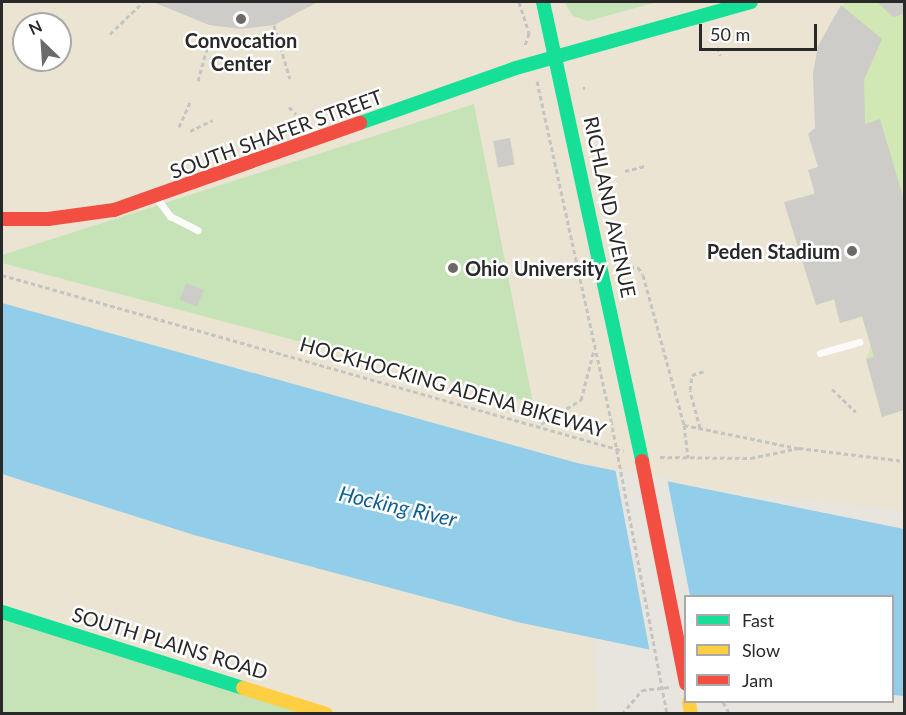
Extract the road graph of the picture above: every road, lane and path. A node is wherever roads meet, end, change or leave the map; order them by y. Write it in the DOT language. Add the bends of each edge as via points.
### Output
graph roads {
  1 [pos="143,2"];
  2 [pos="519,2"];
  3 [pos="543,2"];
  4 [pos="752,2"];
  5 [pos="274,25"];
  6 [pos="110,34"];
  7 [pos="211,34"];
  8 [pos="525,45"];
  9 [pos="717,47"];
  10 [pos="720,55"];
  11 [pos="558,58"];
  12 [pos="290,79"];
  13 [pos="198,81"];
  14 [pos="190,102"];
  15 [pos="543,102"];
  16 [pos="213,120"];
  17 [pos="304,120"];
  18 [pos="179,127"];
  19 [pos="190,130"];
  20 [pos="310,142"];
  21 [pos="645,166"];
  22 [pos="625,171"];
  23 [pos="156,197"];
  24 [pos="2,219"];
  25 [pos="198,230"];
  26 [pos="619,269"];
  27 [pos="2,275"];
  28 [pos="591,303"];
  29 [pos="586,305"];
  30 [pos="859,342"];
  31 [pos="595,348"];
  32 [pos="820,353"];
  33 [pos="704,371"];
  34 [pos="832,388"];
  35 [pos="856,412"];
  36 [pos="541,424"];
  37 [pos="684,425"];
  38 [pos="700,428"];
  39 [pos="799,448"];
  40 [pos="629,452"];
  41 [pos="653,456"];
  42 [pos="688,458"];
  43 [pos="904,461"];
  44 [pos="2,612"];
  45 [pos="680,685"];
  46 [pos="326,714"];
  47 [pos="622,714"];
  48 [pos="667,714"];
  1 -- 6 [label="path"];
  2 -- 8 [label="path" via="528,33"];
  3 -- 11 [label="main road, RICHLAND AVENUE"];
  4 -- 11 [label="main road, SOUTH SHAFER STREET"];
  5 -- 12 [label="path"];
  7 -- 13 [label="path"];
  9 -- 10 [label="path"];
  11 -- 20 [label="main road, SOUTH SHAFER STREET" via="516,68"];
  11 -- 45 [label="main road, RICHLAND AVENUE" via="636,422"];
  14 -- 18 [label="path"];
  15 -- 29 [label="path"];
  16 -- 19 [label="path"];
  17 -- 20 [label="lane"];
  20 -- 23 [label="main road, SOUTH SHAFER STREET"];
  21 -- 22 [label="path"];
  23 -- 24 [label="main road, SOUTH SHAFER STREET" via="79,216"];
  23 -- 25 [label="lane" via="170,216"];
  26 -- 37 [label="path" via="638,267 643,274"];
  27 -- 36 [label="path, HOCKHOCKING ADENA BIKEWAY"];
  28 -- 29 [label="path"];
  29 -- 31 [label="path"];
  30 -- 32 [label="lane"];
  31 -- 36 [label="path" via="581,400"];
  31 -- 48 [label="path"];
  33 -- 38 [label="path" via="692,375 690,390"];
  34 -- 35 [label="path"];
  36 -- 40 [label="path, HOCKHOCKING ADENA BIKEWAY" via="594,446"];
  37 -- 38 [label="path"];
  37 -- 42 [label="path"];
  38 -- 39 [label="path"];
  39 -- 42 [label="path" via="772,456"];
  39 -- 43 [label="path"];
  41 -- 42 [label="path"];
  44 -- 46 [label="main road, SOUTH PLAINS ROAD"];
  45 -- 47 [label="path" via="642,690"];
}
